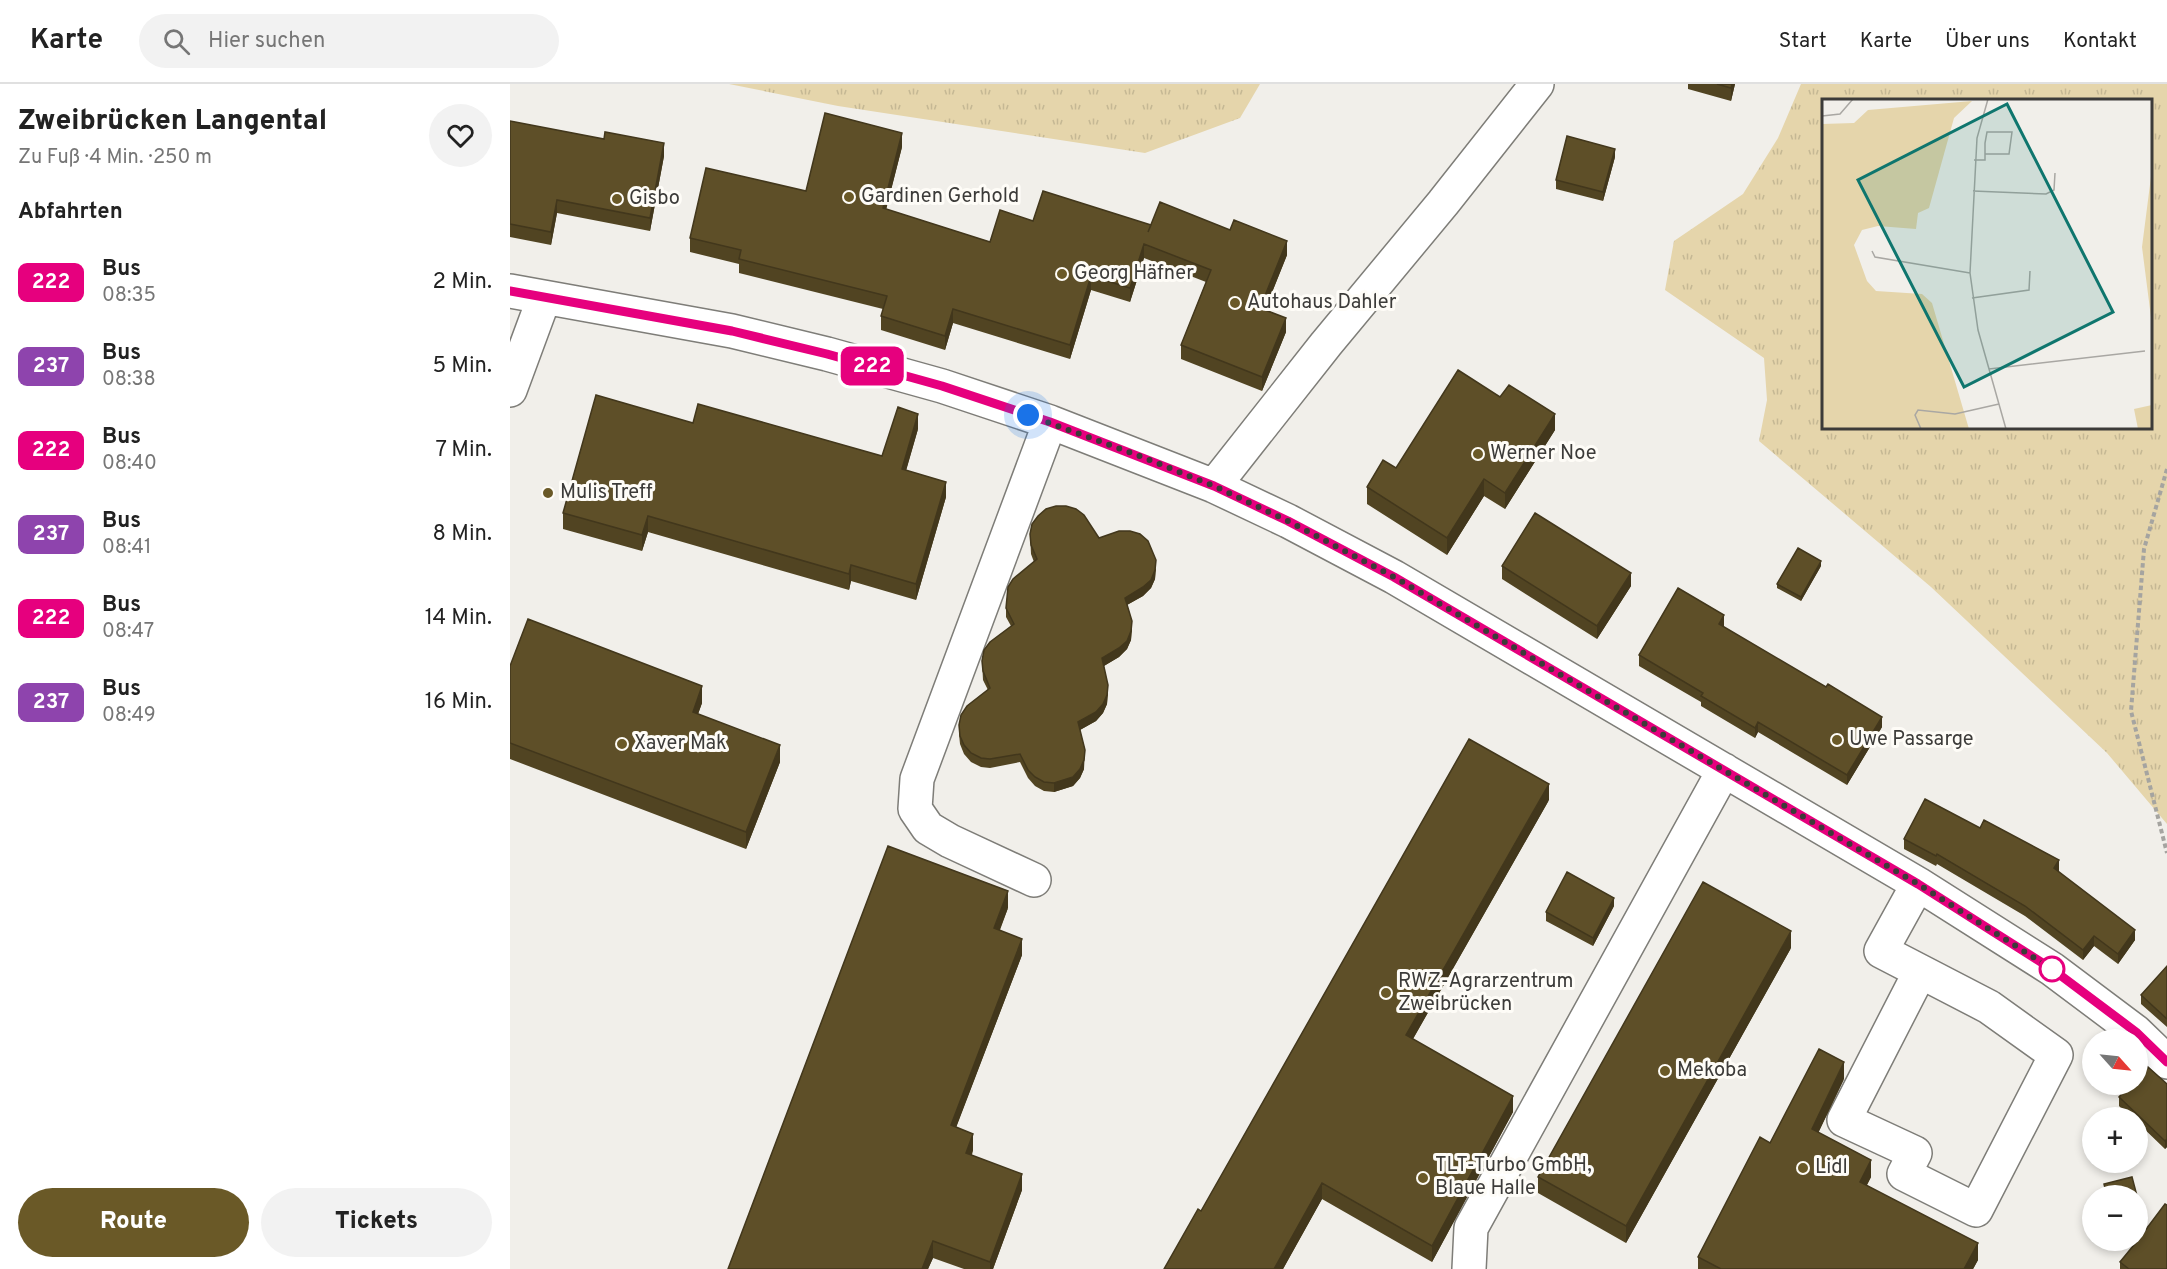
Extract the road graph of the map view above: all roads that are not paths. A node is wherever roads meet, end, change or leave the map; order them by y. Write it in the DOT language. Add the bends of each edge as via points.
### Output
graph roads {
  1 [pos="1537,84"];
  2 [pos="510,291"];
  3 [pos="544,298"];
  4 [pos="510,390"];
  5 [pos="1050,422"];
  6 [pos="1214,486"];
  7 [pos="1724,770"];
  8 [pos="1034,880"];
  9 [pos="1918,884"];
  10 [pos="1920,972"];
  11 [pos="2167,1062"];
  12 [pos="1469,1269"];
  1 -- 6 [label="street"];
  2 -- 3 [label="street"];
  3 -- 4 [label="street"];
  3 -- 5 [label="street" via="732,331 827,354"];
  5 -- 6 [label="street"];
  5 -- 8 [label="street" via="917,779 915,809 928,828"];
  6 -- 7 [label="street" via="1394,577"];
  7 -- 9 [label="street"];
  7 -- 12 [label="street" via="1470,1228"];
  9 -- 10 [label="street" via="1881,951"];
  9 -- 11 [label="street" via="2052,969 2136,1032"];
  10 -- 10 [label="street" via="1989,1007 2056,1055 1976,1210 1904,1174 1915,1153 1844,1120"];
}
